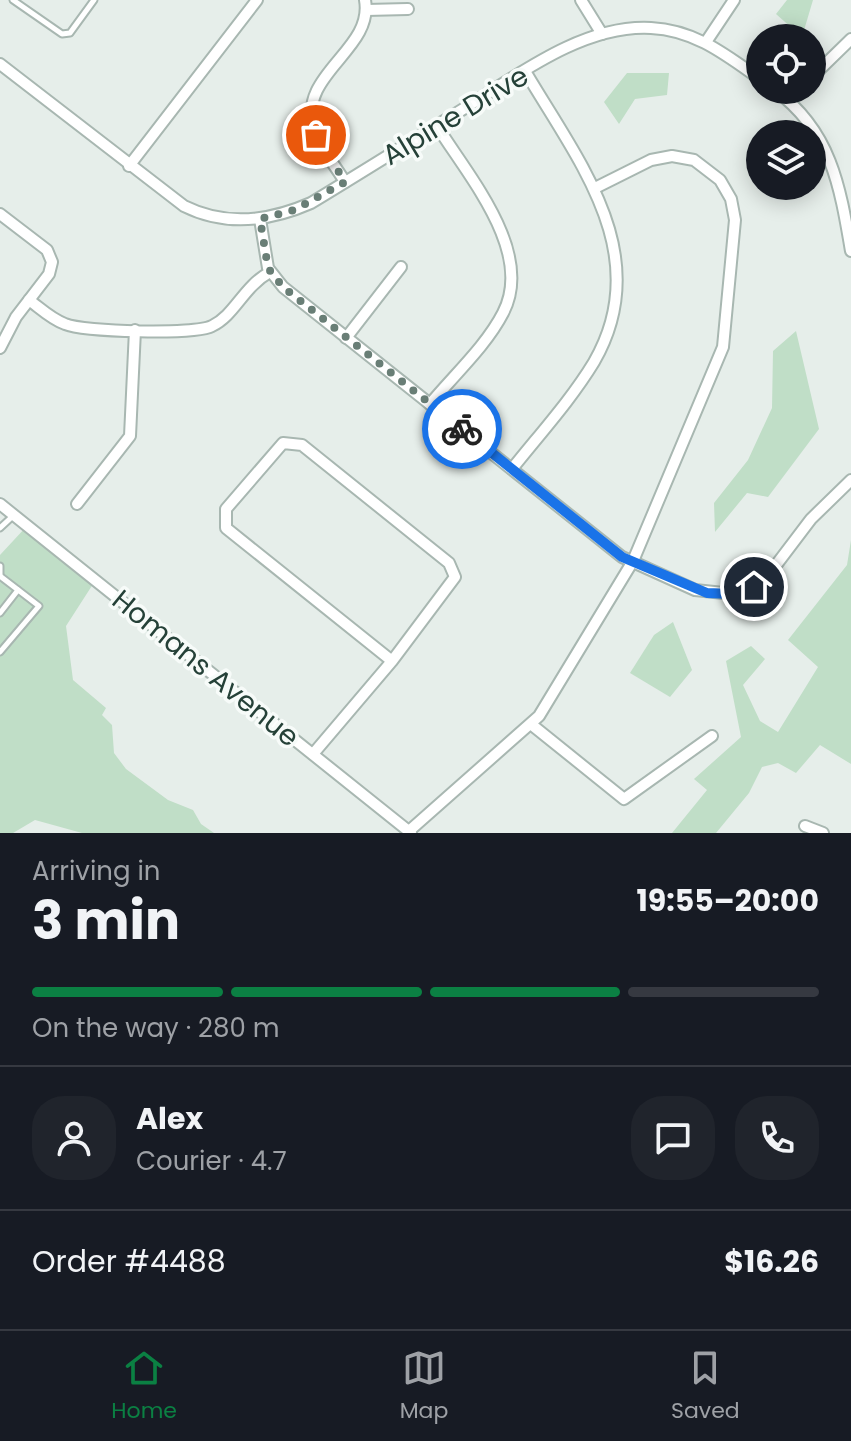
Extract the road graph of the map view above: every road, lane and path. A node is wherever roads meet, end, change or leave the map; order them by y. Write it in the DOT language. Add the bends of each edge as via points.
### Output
graph roads {
  1 [pos="13,0"];
  2 [pos="94,0"];
  3 [pos="257,0"];
  4 [pos="581,0"];
  5 [pos="734,0"];
  6 [pos="366,5"];
  7 [pos="408,9"];
  8 [pos="602,34"];
  9 [pos="851,39"];
  10 [pos="706,42"];
  11 [pos="826,63"];
  12 [pos="0,64"];
  13 [pos="746,69"];
  14 [pos="525,71"];
  15 [pos="793,104"];
  16 [pos="437,126"];
  17 [pos="129,166"];
  18 [pos="345,182"];
  19 [pos="595,188"];
  20 [pos="0,214"];
  21 [pos="260,219"];
  22 [pos="848,221"];
  23 [pos="851,251"];
  24 [pos="401,267"];
  25 [pos="270,272"];
  26 [pos="29,300"];
  27 [pos="135,330"];
  28 [pos="346,338"];
  29 [pos="0,348"];
  30 [pos="430,404"];
  31 [pos="512,469"];
  32 [pos="851,480"];
  33 [pos="0,504"];
  34 [pos="77,504"];
  35 [pos="14,515"];
  36 [pos="0,528"];
  37 [pos="633,561"];
  38 [pos="0,566"];
  39 [pos="0,575"];
  40 [pos="18,590"];
  41 [pos="0,613"];
  42 [pos="0,652"];
  43 [pos="392,661"];
  44 [pos="532,725"];
  45 [pos="712,736"];
  46 [pos="313,754"];
  47 [pos="805,826"];
  48 [pos="410,832"];
  49 [pos="823,833"];
  1 -- 2 [label="lane" via="62,34 70,33"];
  3 -- 17 [label="street"];
  4 -- 8 [label="street"];
  5 -- 10 [label="street"];
  6 -- 7 [label="street"];
  6 -- 18 [label="street" via="361,29 321,82 311,106 316,135"];
  8 -- 10 [label="street, Alpine Drive" via="650,27"];
  8 -- 14 [label="street, Alpine Drive"];
  9 -- 11 [label="street"];
  10 -- 13 [label="street, Alpine Drive"];
  12 -- 17 [label="street, Alpine Drive"];
  14 -- 16 [label="street, Alpine Drive"];
  14 -- 19 [label="street"];
  15 -- 22 [label="street" via="830,155"];
  16 -- 18 [label="street, Alpine Drive"];
  16 -- 30 [label="street" via="504,235 513,272 510,298 498,322"];
  17 -- 21 [label="street, Alpine Drive" via="196,212 223,219"];
  18 -- 21 [label="street, Alpine Drive" via="294,210"];
  19 -- 31 [label="street" via="616,258 609,328 585,376"];
  19 -- 37 [label="street" via="651,160 683,157 720,180 734,210 723,347"];
  20 -- 26 [label="street" via="50,256 49,274"];
  21 -- 25 [label="street"];
  22 -- 23 [label="street"];
  24 -- 28 [label="street"];
  25 -- 27 [label="street" via="248,287 213,326 195,331"];
  25 -- 28 [label="street"];
  26 -- 27 [label="street" via="75,327"];
  26 -- 29 [label="street"];
  27 -- 34 [label="street" via="130,436"];
  28 -- 30 [label="street"];
  30 -- 31 [label="street"];
  31 -- 37 [label="street"];
  32 -- 37 [label="street" via="811,519 774,572 744,591 707,593"];
  33 -- 35 [label="street, Homans Avenue"];
  35 -- 36 [label="lane"];
  35 -- 46 [label="street, Homans Avenue"];
  37 -- 44 [label="street"];
  38 -- 39 [label="lane"];
  39 -- 40 [label="lane"];
  40 -- 41 [label="lane"];
  40 -- 42 [label="lane" via="39,606"];
  43 -- 43 [label="street" via="454,583 455,571 302,445 283,443 226,509 226,528"];
  43 -- 46 [label="street"];
  44 -- 45 [label="street" via="624,799"];
  44 -- 48 [label="street"];
  46 -- 48 [label="street, Homans Avenue"];
  47 -- 49 [label="street"];
}
